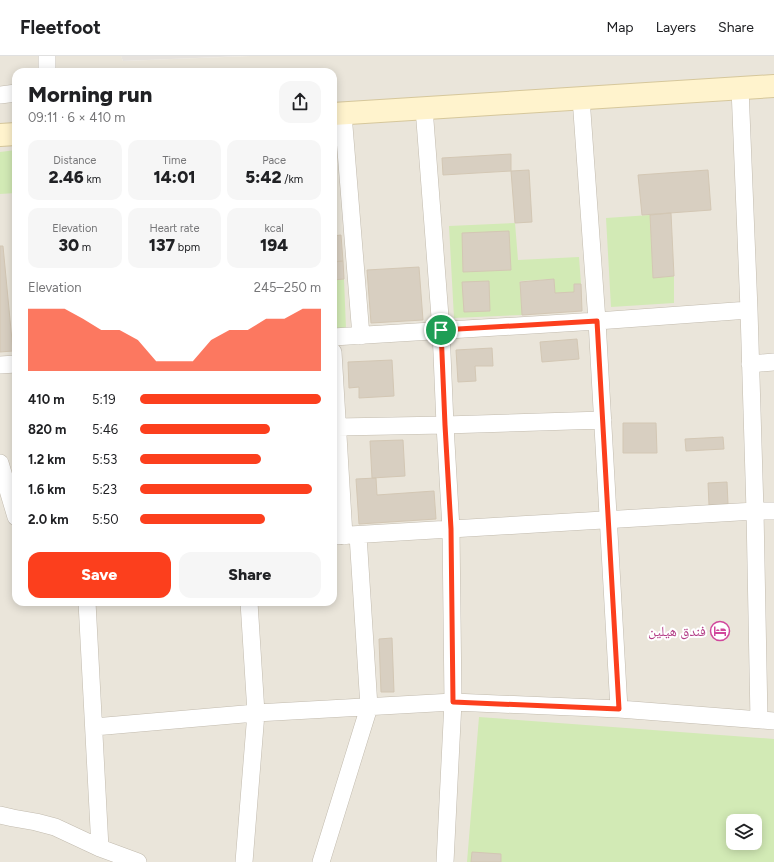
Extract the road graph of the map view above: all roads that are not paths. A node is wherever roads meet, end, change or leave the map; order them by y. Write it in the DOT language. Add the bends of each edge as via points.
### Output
graph roads {
  1 [pos="47,56"];
  2 [pos="47,68"];
  3 [pos="774,86"];
  4 [pos="740,88"];
  5 [pos="12,94"];
  6 [pos="0,95"];
  7 [pos="581,98"];
  8 [pos="424,108"];
  9 [pos="338,114"];
  10 [pos="12,134"];
  11 [pos="0,135"];
  12 [pos="749,310"];
  13 [pos="597,321"];
  14 [pos="441,330"];
  15 [pos="361,336"];
  16 [pos="337,337"];
  17 [pos="774,362"];
  18 [pos="12,364"];
  19 [pos="750,364"];
  20 [pos="0,365"];
  21 [pos="337,412"];
  22 [pos="603,420"];
  23 [pos="445,425"];
  24 [pos="338,427"];
  25 [pos="0,463"];
  26 [pos="12,504"];
  27 [pos="755,511"];
  28 [pos="774,511"];
  29 [pos="609,521"];
  30 [pos="451,529"];
  31 [pos="345,536"];
  32 [pos="87,606"];
  33 [pos="249,606"];
  34 [pos="453,702"];
  35 [pos="369,707"];
  36 [pos="619,709"];
  37 [pos="256,713"];
  38 [pos="767,720"];
  39 [pos="94,727"];
  40 [pos="0,815"];
  41 [pos="100,848"];
  42 [pos="132,861"];
  43 [pos="244,862"];
  44 [pos="322,862"];
  45 [pos="445,862"];
  1 -- 2 [label="street"];
  3 -- 4 [label="main road"];
  4 -- 7 [label="main road"];
  4 -- 12 [label="street"];
  5 -- 6 [label="street"];
  7 -- 8 [label="main road"];
  7 -- 13 [label="street"];
  8 -- 9 [label="main road"];
  8 -- 14 [label="street"];
  9 -- 15 [label="street"];
  10 -- 11 [label="main road"];
  12 -- 13 [label="street"];
  12 -- 19 [label="street"];
  13 -- 14 [label="street"];
  13 -- 22 [label="street"];
  14 -- 15 [label="street"];
  14 -- 23 [label="street"];
  15 -- 16 [label="street"];
  17 -- 19 [label="street"];
  18 -- 20 [label="street"];
  19 -- 27 [label="street"];
  21 -- 24 [label="street"];
  22 -- 23 [label="street"];
  22 -- 29 [label="street"];
  23 -- 24 [label="street"];
  23 -- 30 [label="street"];
  24 -- 31 [label="street"];
  25 -- 26 [label="street"];
  27 -- 28 [label="street"];
  27 -- 29 [label="street"];
  27 -- 38 [label="street"];
  29 -- 30 [label="street"];
  29 -- 36 [label="street"];
  30 -- 31 [label="street"];
  30 -- 34 [label="street"];
  31 -- 35 [label="street"];
  32 -- 39 [label="street"];
  33 -- 37 [label="street"];
  34 -- 35 [label="street"];
  34 -- 36 [label="street"];
  34 -- 45 [label="street"];
  35 -- 37 [label="street"];
  35 -- 44 [label="street"];
  36 -- 38 [label="street"];
  37 -- 39 [label="street"];
  37 -- 43 [label="street"];
  39 -- 41 [label="street"];
  40 -- 41 [label="street" via="55,827"];
  41 -- 42 [label="street"];
}
